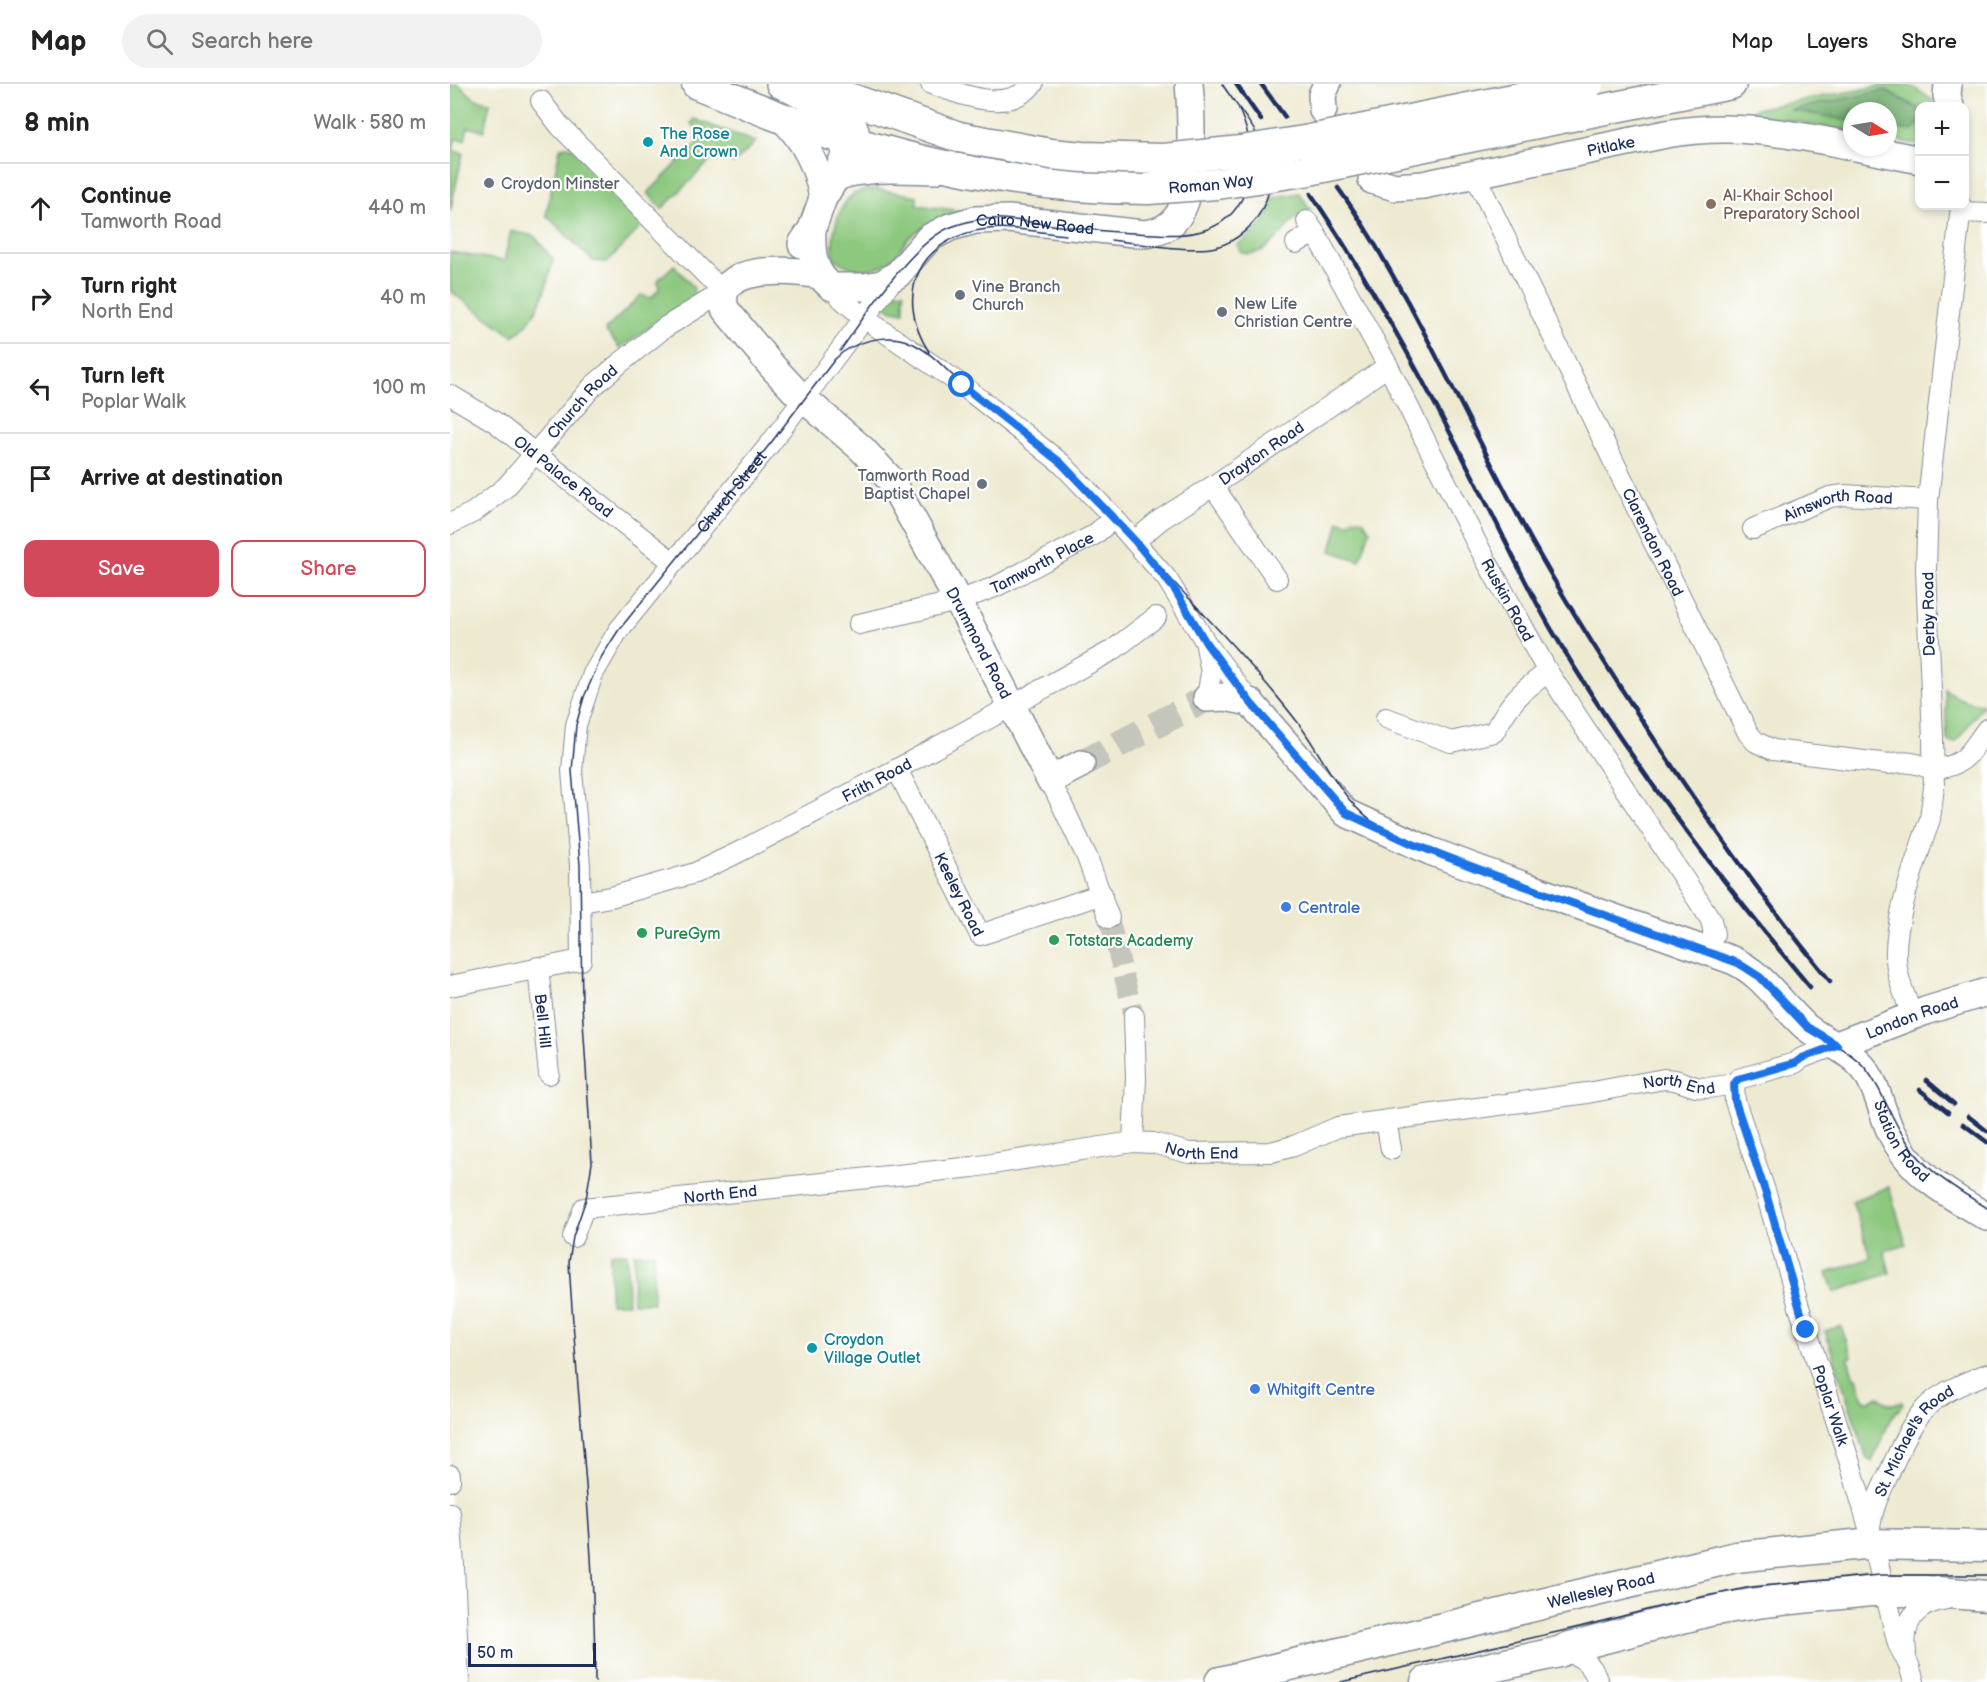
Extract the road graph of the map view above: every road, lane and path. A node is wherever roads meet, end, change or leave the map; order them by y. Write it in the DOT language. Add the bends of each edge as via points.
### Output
graph roads {
  1 [pos="697,84"];
  2 [pos="780,84"];
  3 [pos="810,84"];
  4 [pos="931,84"];
  5 [pos="1033,84"];
  6 [pos="1189,84"];
  7 [pos="1588,84"];
  8 [pos="1731,84"];
  9 [pos="541,101"];
  10 [pos="782,118"];
  11 [pos="852,141"];
  12 [pos="1843,145"];
  13 [pos="1897,155"];
  14 [pos="1915,159"];
  15 [pos="971,172"];
  16 [pos="1475,175"];
  17 [pos="1372,180"];
  18 [pos="829,187"];
  19 [pos="1961,210"];
  20 [pos="1968,210"];
  21 [pos="1987,213"];
  22 [pos="812,229"];
  23 [pos="1296,243"];
  24 [pos="759,272"];
  25 [pos="898,274"];
  26 [pos="825,281"];
  27 [pos="723,292"];
  28 [pos="864,318"];
  29 [pos="1388,366"];
  30 [pos="450,395"];
  31 [pos="804,399"];
  32 [pos="534,453"];
  33 [pos="1213,486"];
  34 [pos="1928,500"];
  35 [pos="1114,518"];
  36 [pos="450,524"];
  37 [pos="1753,529"];
  38 [pos="1135,541"];
  39 [pos="674,563"];
  40 [pos="1277,579"];
  41 [pos="958,601"];
  42 [pos="1156,617"];
  43 [pos="859,624"];
  44 [pos="1206,643"];
  45 [pos="1548,672"];
  46 [pos="1207,698"];
  47 [pos="1250,702"];
  48 [pos="1013,707"];
  49 [pos="1386,718"];
  50 [pos="1987,729"];
  51 [pos="1081,764"];
  52 [pos="897,769"];
  53 [pos="1934,770"];
  54 [pos="1050,780"];
  55 [pos="1102,894"];
  56 [pos="581,902"];
  57 [pos="1109,918"];
  58 [pos="1705,951"];
  59 [pos="538,967"];
  60 [pos="450,986"];
  61 [pos="1987,992"];
  62 [pos="1912,1016"];
  63 [pos="1134,1017"];
  64 [pos="1837,1045"];
  65 [pos="549,1074"];
  66 [pos="1734,1084"];
  67 [pos="1386,1121"];
  68 [pos="1134,1134"];
  69 [pos="1392,1149"];
  70 [pos="1987,1217"];
  71 [pos="573,1237"];
  72 [pos="1987,1374"];
  73 [pos="450,1475"];
  74 [pos="450,1481"];
  75 [pos="450,1513"];
  76 [pos="1871,1537"];
  77 [pos="1987,1545"];
  78 [pos="1883,1590"];
  79 [pos="1979,1595"];
  80 [pos="1559,1652"];
  81 [pos="1906,1657"];
  82 [pos="459,1682"];
  83 [pos="1220,1682"];
  84 [pos="1426,1682"];
  85 [pos="1598,1682"];
  86 [pos="1914,1682"];
  1 -- 10 [label="main road, Roman Way"];
  2 -- 11 [label="street" via="850,118 855,130"];
  3 -- 7 [label="main road, Roman Way, bridge" via="959,137 1051,154 1164,159 1310,140"];
  4 -- 5 [label="street" via="985,100 1024,94"];
  6 -- 25 [label="street, Cairo New Road" via="1191,166 1186,200 1177,218 1165,228 1147,234 996,219 963,223 930,238"];
  8 -- 15 [label="main road, Roman Way, bridge" via="1323,168 1217,184 1116,189"];
  9 -- 27 [label="street" via="560,126"];
  10 -- 11 [label="main road, Roman Way"];
  10 -- 18 [label="street" via="805,146"];
  11 -- 15 [label="main road, Roman Way"];
  11 -- 18 [label="street"];
  12 -- 16 [label="street, Pitlake" via="1762,129 1701,129"];
  13 -- 14 [label="street, Pitlake"];
  15 -- 18 [label="street" via="868,169 850,172"];
  16 -- 17 [label="street, Pitlake" via="1405,188"];
  16 -- 53 [label="street, Clarendon Road" via="1749,733 1756,742 1773,750 1889,765 1918,763"];
  18 -- 22 [label="street"];
  19 -- 34 [label="street, Derby Road"];
  20 -- 21 [label="street"];
  22 -- 24 [label="street" via="790,255"];
  22 -- 26 [label="street" via="812,251"];
  23 -- 29 [label="street, Ruskin Road" via="1311,227"];
  24 -- 26 [label="street, Cairo New Road" via="791,270"];
  24 -- 27 [label="street" via="736,279"];
  25 -- 26 [label="street, Cairo New Road" via="874,285"];
  25 -- 28 [label="street, Cairo New Road"];
  26 -- 28 [label="street"];
  27 -- 31 [label="street" via="730,317"];
  27 -- 32 [label="street, Church Road" via="664,328 619,364"];
  28 -- 31 [label="street, Church Street"];
  28 -- 35 [label="street" via="962,385 1061,463"];
  29 -- 33 [label="street, Drayton Road"];
  29 -- 45 [label="street, Ruskin Road" via="1476,542"];
  30 -- 32 [label="street, Old Palace Road" via="495,422"];
  31 -- 39 [label="street, Church Street"];
  31 -- 41 [label="street, Drummond Road" via="886,474"];
  32 -- 36 [label="street, Church Road" via="497,494"];
  32 -- 39 [label="street, Old Palace Road"];
  33 -- 38 [label="street, Drayton Road"];
  33 -- 40 [label="street"];
  34 -- 37 [label="street, Ainsworth Road" via="1830,497"];
  34 -- 53 [label="street, Derby Road"];
  35 -- 38 [label="street"];
  35 -- 41 [label="street, Tamworth Place" via="1077,545"];
  38 -- 44 [label="street" via="1175,590"];
  39 -- 56 [label="street, Church Street" via="602,656 579,716 572,771"];
  41 -- 43 [label="street, Tamworth Place"];
  41 -- 48 [label="street, Drummond Road"];
  42 -- 48 [label="street, Frith Road" via="1113,650"];
  44 -- 46 [label="street" via="1211,673"];
  44 -- 47 [label="street"];
  45 -- 49 [label="street" via="1523,690 1494,732 1451,742 1412,737"];
  45 -- 58 [label="street, Ruskin Road" via="1711,920 1714,934"];
  46 -- 47 [label="street"];
  47 -- 58 [label="street, Station Road" via="1346,813 1494,875"];
  48 -- 52 [label="street, Frith Road"];
  48 -- 54 [label="street, Drummond Road"];
  50 -- 53 [label="street" via="1966,759"];
  51 -- 54 [label="street"];
  52 -- 55 [label="street, Keeley Road" via="980,935"];
  52 -- 56 [label="street, Frith Road" via="695,873"];
  53 -- 62 [label="street, Derby Road" via="1930,819 1899,921 1895,948 1899,978"];
  54 -- 55 [label="street, Drummond Road"];
  55 -- 57 [label="street, Drummond Road"];
  56 -- 59 [label="street, Church Street" via="581,960"];
  58 -- 64 [label="street, Station Road" via="1753,971 1807,1027"];
  59 -- 60 [label="street"];
  59 -- 65 [label="street, Bell Hill"];
  61 -- 62 [label="street, London Road"];
  62 -- 64 [label="street, London Road"];
  63 -- 68 [label="street"];
  64 -- 66 [label="street, North End" via="1738,1079"];
  64 -- 70 [label="street, Station Road" via="1866,1071 1890,1130 1910,1163 1941,1189"];
  66 -- 67 [label="street, North End" via="1708,1088 1664,1079"];
  66 -- 76 [label="street, Poplar Walk" via="1735,1101"];
  67 -- 68 [label="street, North End" via="1338,1127 1272,1152 1189,1153"];
  67 -- 69 [label="street"];
  68 -- 71 [label="street, North End" via="974,1167 584,1208"];
  72 -- 76 [label="street, St. Michael's Road" via="1940,1395 1920,1413 1876,1499 1871,1514"];
  73 -- 74 [label="street"];
  75 -- 82 [label="street"];
  76 -- 77 [label="main road, Wellesley Road"];
  76 -- 78 [label="street, Poplar Walk"];
  76 -- 83 [label="main road, Wellesley Road" via="1704,1564"];
  78 -- 79 [label="main road"];
  78 -- 80 [label="main road" via="1709,1611"];
  78 -- 81 [label="street, Poplar Walk" via="1898,1644"];
  79 -- 81 [label="street" via="1930,1603 1916,1611 1907,1630"];
  80 -- 84 [label="main road"];
  80 -- 85 [label="street" via="1583,1658"];
  81 -- 86 [label="street, Poplar Walk"];
}
